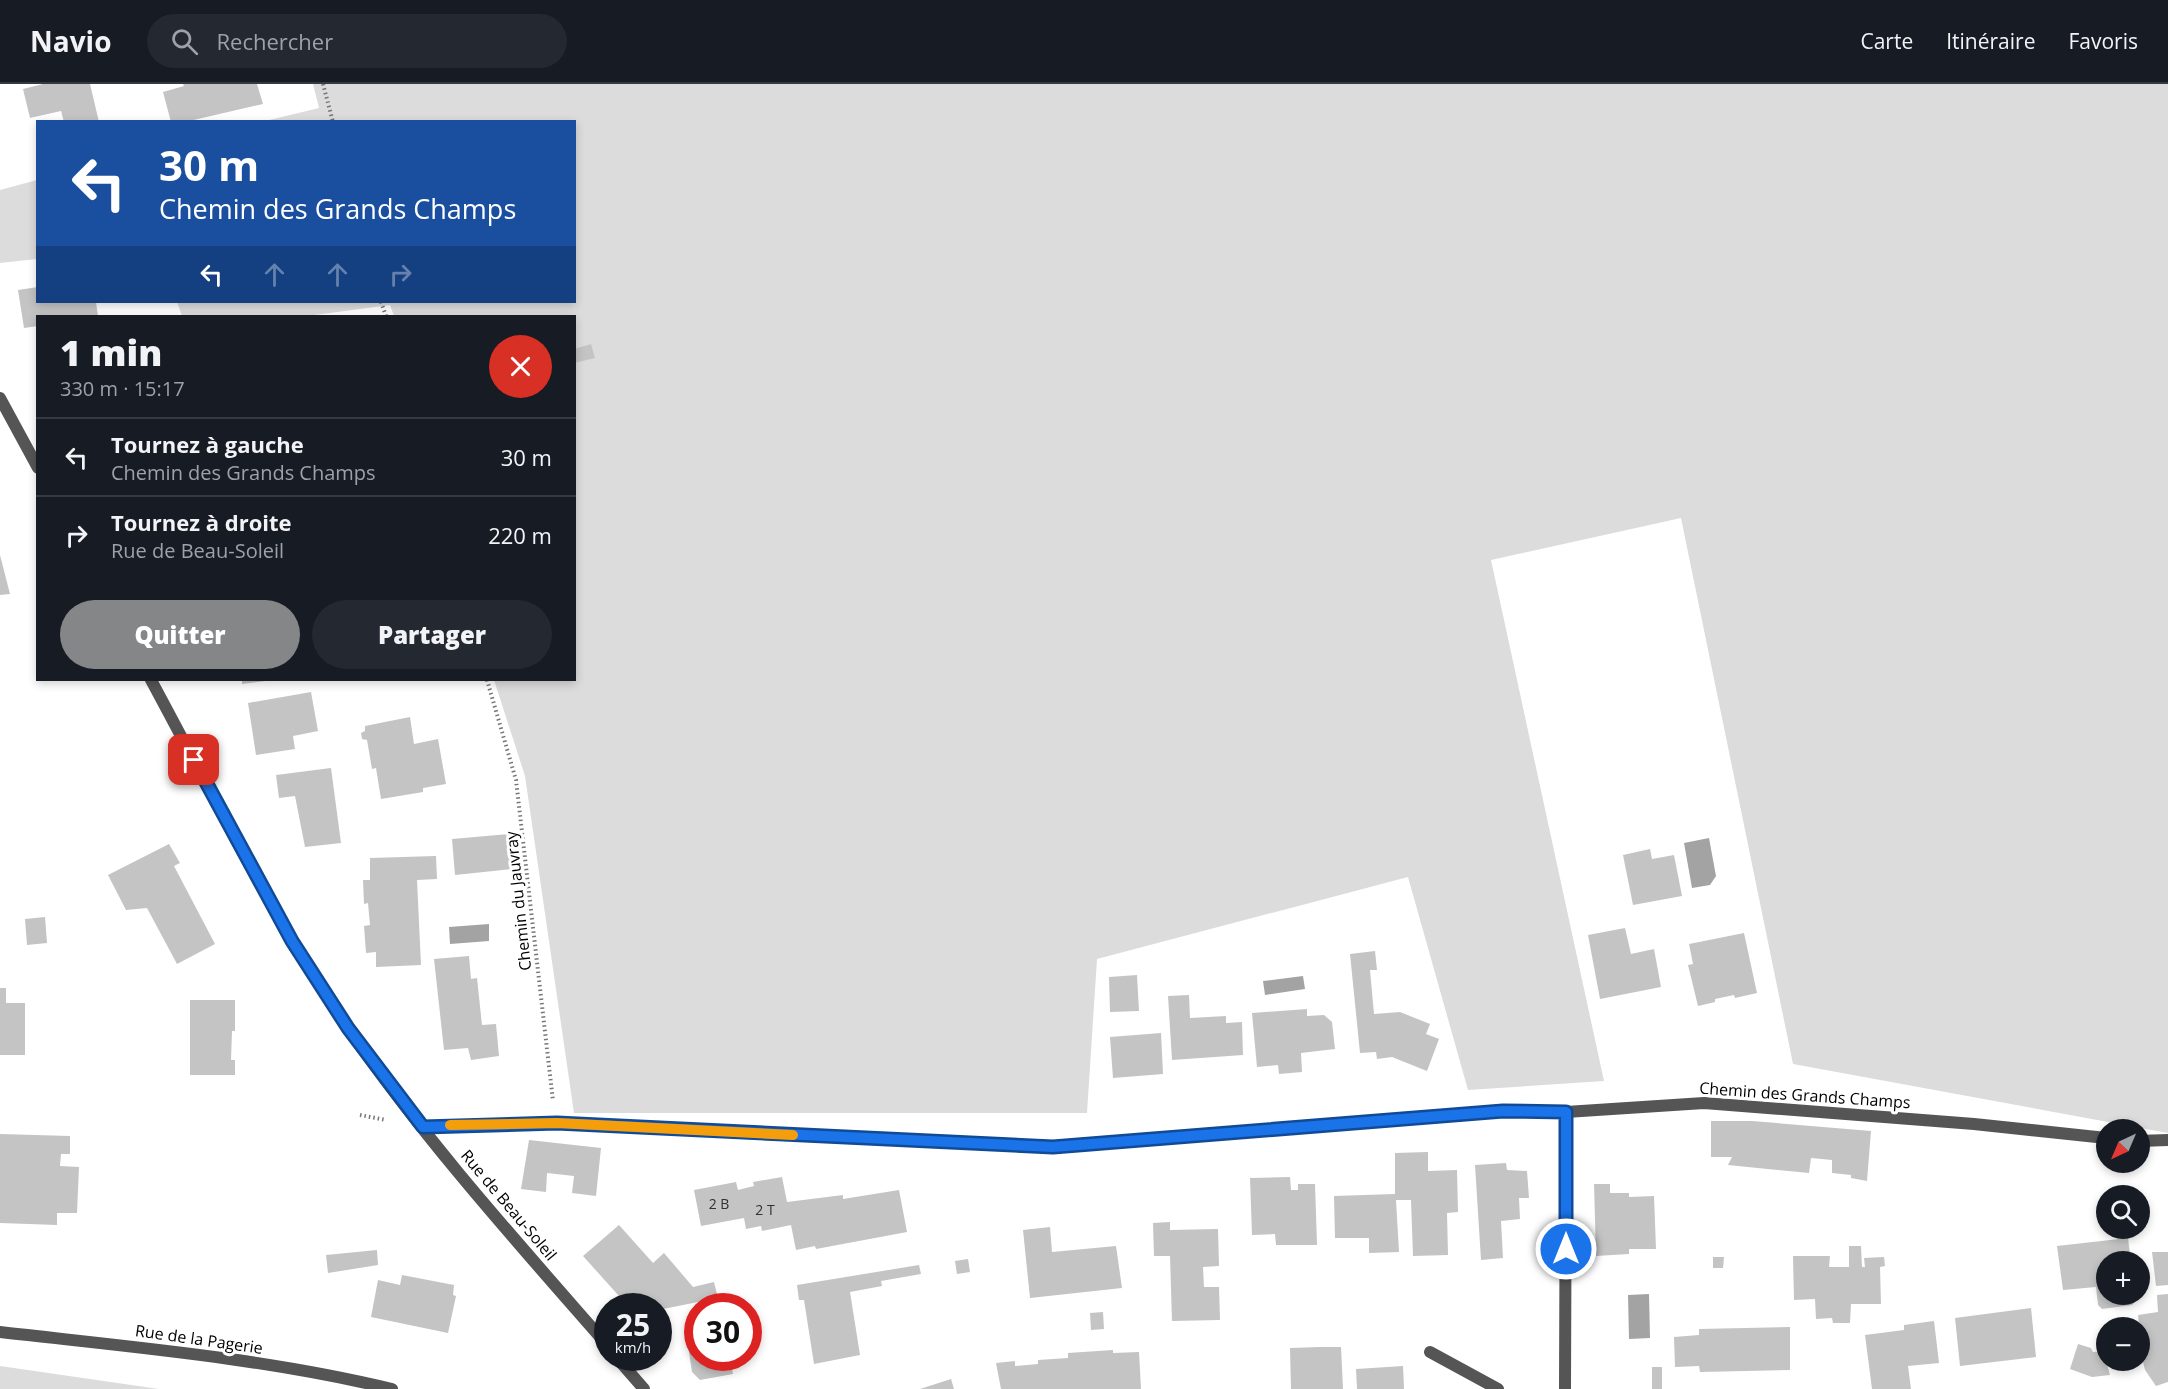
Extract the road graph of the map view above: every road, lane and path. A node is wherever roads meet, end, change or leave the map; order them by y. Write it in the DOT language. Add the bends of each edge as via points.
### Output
graph roads {
  1 [pos="322,84"];
  2 [pos="332,120"];
  3 [pos="0,398"];
  4 [pos="36,464"];
  5 [pos="152,681"];
  6 [pos="487,681"];
  7 [pos="1566,1112"];
  8 [pos="557,1123"];
  9 [pos="423,1127"];
  10 [pos="2096,1137"];
  11 [pos="2168,1140"];
  12 [pos="2150,1141"];
  13 [pos="594,1329"];
  14 [pos="0,1332"];
  15 [pos="1430,1352"];
  16 [pos="628,1371"];
  17 [pos="392,1389"];
  18 [pos="644,1389"];
  19 [pos="1498,1389"];
  20 [pos="1565,1389"];
  1 -- 2 [label="path"];
  3 -- 4 [label="street"];
  5 -- 9 [label="street, Rue de Beau-Soleil" via="292,941 348,1028"];
  6 -- 8 [label="path, Chemin du Jauvray" via="516,780"];
  7 -- 8 [label="street, Chemin des Grands Champs" via="1503,1111 1053,1147"];
  7 -- 10 [label="street, Chemin des Grands Champs" via="1704,1103"];
  7 -- 20 [label="street"];
  8 -- 9 [label="street, Chemin des Grands Champs"];
  9 -- 13 [label="street, Rue de Beau-Soleil"];
  11 -- 12 [label="street"];
  14 -- 17 [label="street, Rue de la Pagerie" via="224,1358"];
  15 -- 19 [label="street"];
  16 -- 18 [label="street"];
}
